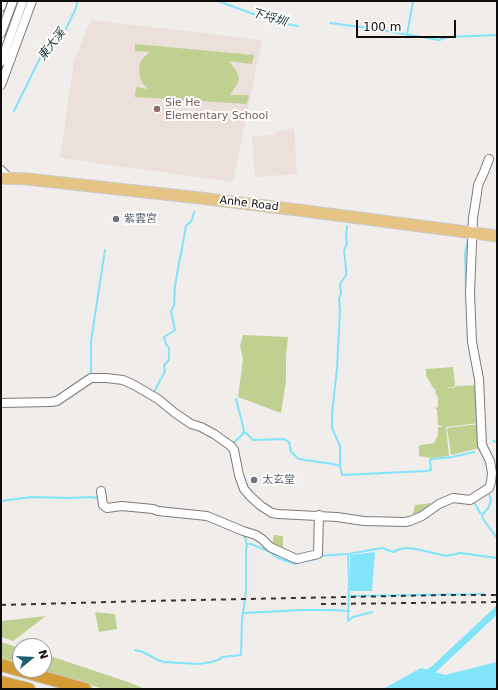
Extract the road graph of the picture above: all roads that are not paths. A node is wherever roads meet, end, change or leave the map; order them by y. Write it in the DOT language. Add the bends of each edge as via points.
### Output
graph roads {
  1 [pos="3,1"];
  2 [pos="13,1"];
  3 [pos="23,1"];
  4 [pos="32,1"];
  5 [pos="1,7"];
  6 [pos="1,34"];
  7 [pos="1,62"];
  8 [pos="1,85"];
  9 [pos="489,159"];
  10 [pos="1,170"];
  11 [pos="6,178"];
  12 [pos="473,233"];
  13 [pos="497,236"];
  14 [pos="1,403"];
  15 [pos="101,491"];
  16 [pos="320,516"];
  17 [pos="1,665"];
  18 [pos="1,682"];
  19 [pos="29,689"];
  20 [pos="85,689"];
  1 -- 5 [label="street"];
  2 -- 6 [label="street"];
  3 -- 7 [label="street"];
  4 -- 8 [label="street"];
  9 -- 12 [label="street" via="478,185"];
  10 -- 11 [label="street"];
  11 -- 12 [label="main road, Anhe Road" via="298,210"];
  12 -- 13 [label="main road, Anhe Road"];
  12 -- 16 [label="street" via="470,293 472,342 479,379 482,445 490,461 492,473 489,488 470,500 453,498 422,516 405,522"];
  14 -- 16 [label="street" via="57,401 91,378 122,380 158,399 180,417 231,446 244,489 261,506 272,513"];
  15 -- 16 [label="street" via="104,507 122,506 207,516 256,535 270,547 297,559 318,554"];
  17 -- 20 [label="highway"];
  18 -- 19 [label="highway"];
}
